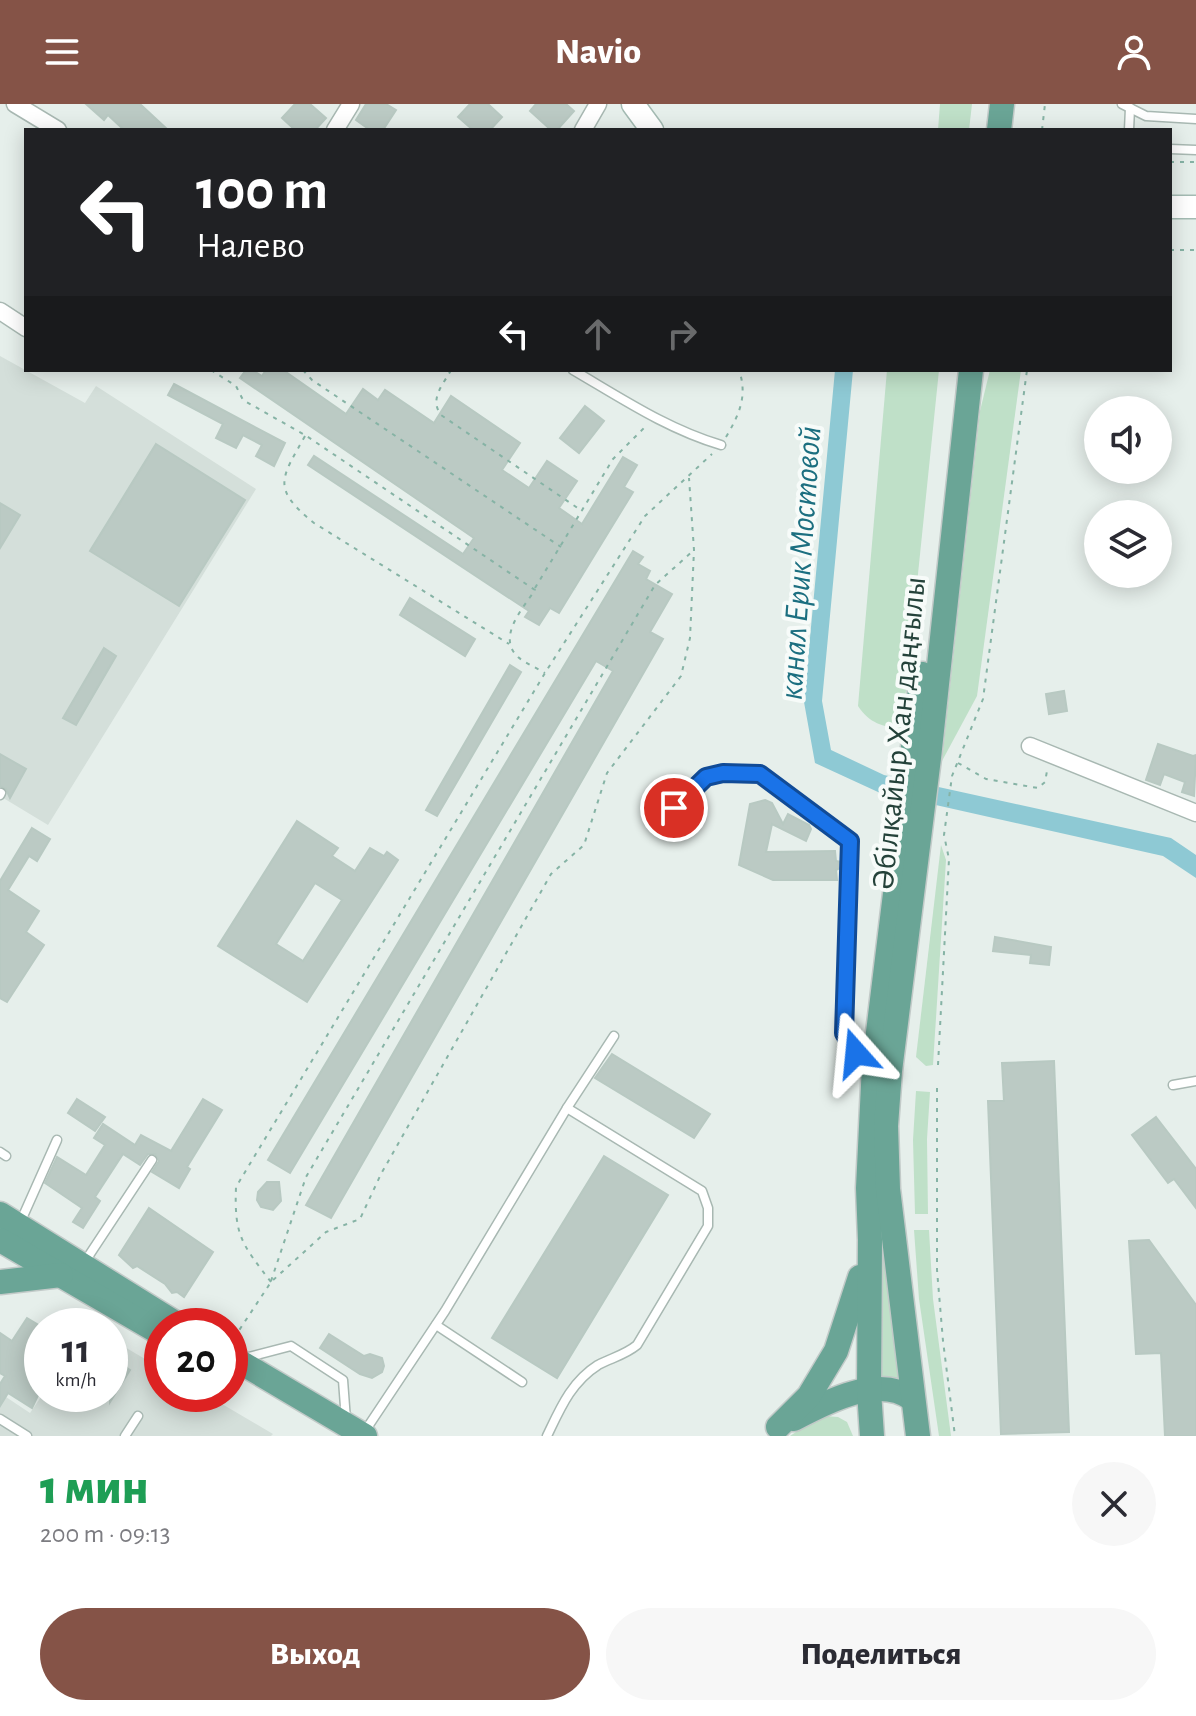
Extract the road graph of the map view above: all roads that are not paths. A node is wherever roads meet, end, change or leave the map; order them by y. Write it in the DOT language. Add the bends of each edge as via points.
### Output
graph roads {
  1 [pos="15,104"];
  2 [pos="351,104"];
  3 [pos="598,104"];
  4 [pos="633,104"];
  5 [pos="986,104"];
  6 [pos="1002,104"];
  7 [pos="1012,104"];
  8 [pos="1126,106"];
  9 [pos="1196,119"];
  10 [pos="55,128"];
  11 [pos="336,128"];
  12 [pos="584,128"];
  13 [pos="651,128"];
  14 [pos="983,128"];
  15 [pos="999,128"];
  16 [pos="1010,128"];
  17 [pos="1129,128"];
  18 [pos="1172,149"];
  19 [pos="1196,150"];
  20 [pos="1172,207"];
  21 [pos="1196,207"];
  22 [pos="0,311"];
  23 [pos="24,327"];
  24 [pos="576,372"];
  25 [pos="954,372"];
  26 [pos="971,372"];
  27 [pos="721,445"];
  28 [pos="1030,746"];
  29 [pos="921,758"];
  30 [pos="674,808"];
  31 [pos="1196,813"];
  32 [pos="923,834"];
  33 [pos="614,1036"];
  34 [pos="874,1065"];
  35 [pos="1196,1081"];
  36 [pos="1173,1085"];
  37 [pos="567,1108"];
  38 [pos="57,1140"];
  39 [pos="152,1160"];
  40 [pos="5,1235"];
  41 [pos="870,1240"];
  42 [pos="72,1270"];
  43 [pos="0,1282"];
  44 [pos="132,1306"];
  45 [pos="144,1311"];
  46 [pos="144,1317"];
  47 [pos="436,1325"];
  48 [pos="248,1358"];
  49 [pos="248,1370"];
  50 [pos="522,1382"];
  51 [pos="869,1391"];
  52 [pos="912,1399"];
  53 [pos="138,1416"];
  54 [pos="0,1419"];
  55 [pos="771,1431"];
  56 [pos="349,1433"];
  57 [pos="27,1436"];
  58 [pos="125,1436"];
  59 [pos="547,1436"];
  60 [pos="872,1436"];
  61 [pos="918,1436"];
  1 -- 10 [label="street"];
  2 -- 11 [label="street"];
  3 -- 12 [label="street"];
  4 -- 13 [label="street"];
  5 -- 14 [label="main road"];
  6 -- 15 [label="main road"];
  7 -- 16 [label="main road"];
  8 -- 9 [label="lane" via="1146,116"];
  8 -- 17 [label="lane"];
  18 -- 19 [label="lane"];
  20 -- 21 [label="street"];
  22 -- 23 [label="street"];
  24 -- 27 [label="lane" via="654,418"];
  25 -- 29 [label="main road, Әбілқайыр Хан даңғылы"];
  26 -- 29 [label="main road, Әбілқайыр Хан даңғылы"];
  28 -- 31 [label="street"];
  29 -- 32 [label="main road, Әбілқайыр Хан даңғылы"];
  30 -- 34 [label="lane" via="706,777 760,774 850,841 844,1033 856,1053"];
  32 -- 34 [label="main road, Әбілқайыр Хан даңғылы"];
  32 -- 52 [label="main road, Әбілқайыр Хан даңғылы" via="886,1126"];
  33 -- 37 [label="lane"];
  34 -- 41 [label="main road, Әбілқайыр Хан даңғылы"];
  35 -- 36 [label="lane"];
  37 -- 47 [label="lane"];
  37 -- 59 [label="lane" via="702,1191 708,1226 637,1345 571,1388"];
  38 -- 40 [label="lane"];
  39 -- 42 [label="lane"];
  40 -- 42 [label="main road"];
  41 -- 51 [label="main road, Әбілқайыр Хан даңғылы"];
  41 -- 55 [label="main road" via="836,1351 809,1396"];
  42 -- 43 [label="main road"];
  42 -- 44 [label="main road"];
  44 -- 45 [label="main road"];
  44 -- 46 [label="main road"];
  47 -- 50 [label="lane"];
  47 -- 56 [label="lane"];
  48 -- 56 [label="lane" via="291,1346 343,1380"];
  49 -- 56 [label="main road"];
  51 -- 52 [label="main road" via="901,1390"];
  51 -- 55 [label="main road" via="844,1396"];
  51 -- 60 [label="main road, Әбілқайыр Хан даңғылы"];
  52 -- 61 [label="main road, Әбілқайыр Хан даңғылы"];
  53 -- 58 [label="lane"];
  54 -- 57 [label="lane"];
}
